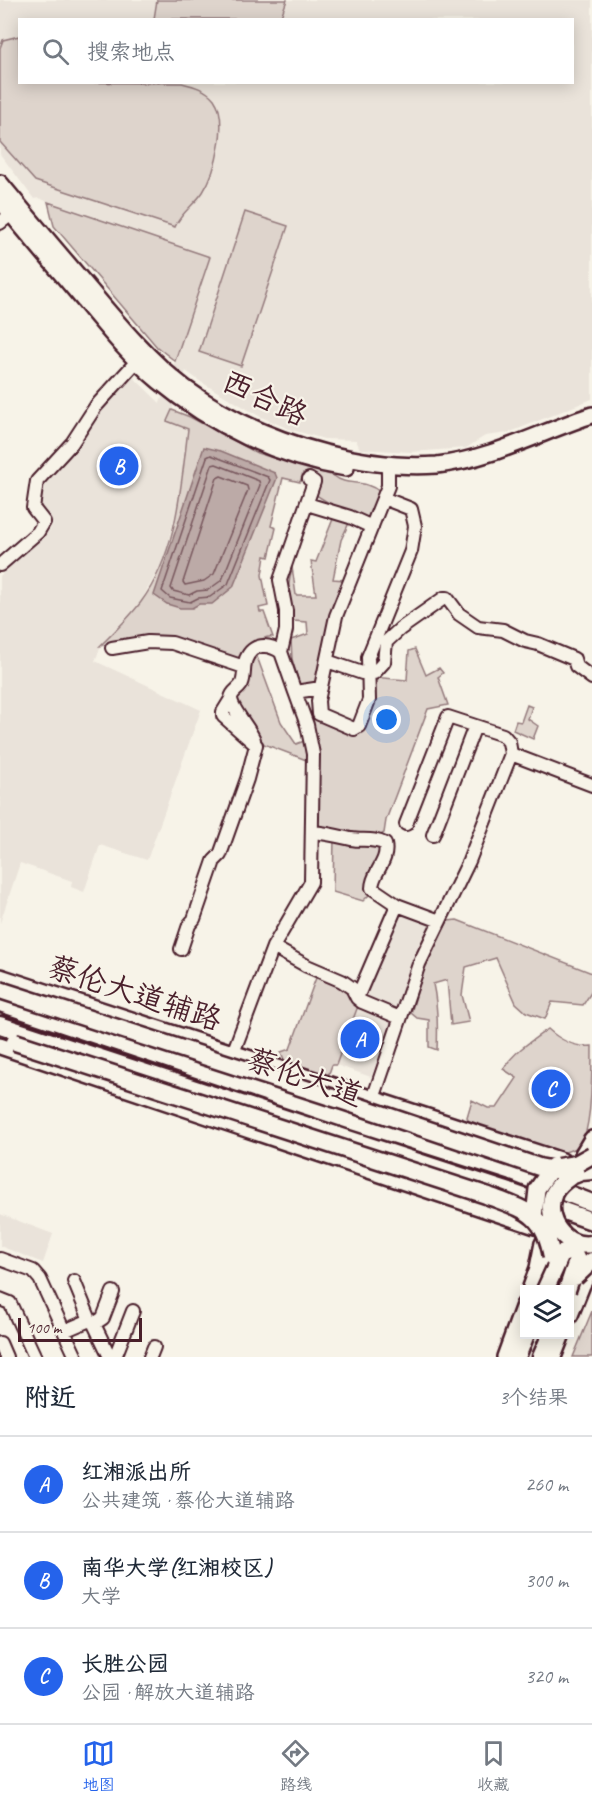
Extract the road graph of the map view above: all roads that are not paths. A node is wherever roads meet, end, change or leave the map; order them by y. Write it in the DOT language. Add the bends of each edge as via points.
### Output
graph roads {
  1 [pos="0,183"];
  2 [pos="8,210"];
  3 [pos="137,361"];
  4 [pos="592,415"];
  5 [pos="592,424"];
  6 [pos="388,469"];
  7 [pos="309,480"];
  8 [pos="383,498"];
  9 [pos="307,504"];
  10 [pos="372,527"];
  11 [pos="0,565"];
  12 [pos="112,648"];
  13 [pos="281,652"];
  14 [pos="327,661"];
  15 [pos="244,667"];
  16 [pos="369,673"];
  17 [pos="592,678"];
  18 [pos="321,688"];
  19 [pos="295,692"];
  20 [pos="475,726"];
  21 [pos="511,754"];
  22 [pos="592,785"];
  23 [pos="406,824"];
  24 [pos="312,832"];
  25 [pos="434,835"];
  26 [pos="397,905"];
  27 [pos="440,921"];
  28 [pos="273,947"];
  29 [pos="181,949"];
  30 [pos="0,977"];
  31 [pos="0,990"];
  32 [pos="357,998"];
  33 [pos="0,1003"];
  34 [pos="400,1018"];
  35 [pos="0,1025"];
  36 [pos="5,1041"];
  37 [pos="233,1053"];
  38 [pos="373,1099"];
  39 [pos="592,1139"];
  40 [pos="590,1155"];
  41 [pos="551,1165"];
  42 [pos="584,1172"];
  43 [pos="592,1203"];
  44 [pos="531,1217"];
  45 [pos="552,1217"];
  46 [pos="592,1221"];
  47 [pos="592,1244"];
  48 [pos="548,1250"];
  49 [pos="592,1262"];
  50 [pos="1,1263"];
  51 [pos="74,1281"];
  52 [pos="532,1285"];
  53 [pos="544,1285"];
  54 [pos="546,1285"];
  55 [pos="570,1285"];
  56 [pos="571,1285"];
  57 [pos="113,1292"];
  58 [pos="0,1299"];
  59 [pos="574,1305"];
  60 [pos="133,1311"];
  61 [pos="520,1318"];
  62 [pos="92,1322"];
  63 [pos="64,1331"];
  64 [pos="524,1339"];
  65 [pos="551,1339"];
  66 [pos="553,1339"];
  67 [pos="35,1357"];
  68 [pos="76,1357"];
  69 [pos="110,1357"];
  70 [pos="116,1357"];
  71 [pos="505,1357"];
  72 [pos="517,1357"];
  73 [pos="542,1357"];
  74 [pos="553,1357"];
  1 -- 2 [label="main road, 西合路"];
  2 -- 3 [label="main road, 西合路"];
  2 -- 6 [label="main road, 西合路" via="159,366 187,389 276,438"];
  3 -- 6 [label="main road, 西合路" via="209,417 271,448 341,468"];
  3 -- 11 [label="street" via="37,481 33,508 44,522"];
  4 -- 6 [label="main road, 西合路" via="478,457"];
  5 -- 6 [label="main road, 西合路" via="481,466 436,474"];
  6 -- 8 [label="street"];
  7 -- 9 [label="street" via="314,482"];
  8 -- 10 [label="street"];
  8 -- 16 [label="street" via="411,509 415,535 368,657"];
  9 -- 10 [label="street"];
  9 -- 13 [label="street" via="280,580 286,611"];
  10 -- 14 [label="street" via="336,616"];
  12 -- 15 [label="street" via="172,643"];
  13 -- 15 [label="street" via="259,645"];
  13 -- 19 [label="street"];
  14 -- 16 [label="street"];
  14 -- 18 [label="street"];
  15 -- 29 [label="street" via="242,684 223,716 256,745 220,855 214,861"];
  16 -- 17 [label="street" via="384,662 386,642 447,598 459,614 478,627 503,630 574,658 576,666"];
  16 -- 18 [label="street" via="369,700 357,729 319,714"];
  18 -- 19 [label="street"];
  19 -- 24 [label="street" via="314,754"];
  20 -- 21 [label="street" via="503,735"];
  20 -- 23 [label="street" via="448,717"];
  20 -- 25 [label="street"];
  21 -- 22 [label="street"];
  21 -- 27 [label="street" via="469,861"];
  24 -- 26 [label="street" via="385,844 385,858 372,888"];
  24 -- 28 [label="street" via="311,882"];
  26 -- 27 [label="street"];
  26 -- 32 [label="street"];
  27 -- 34 [label="street" via="419,964"];
  28 -- 32 [label="street" via="342,981"];
  28 -- 37 [label="street"];
  30 -- 37 [label="main road, 蔡伦大道辅路"];
  31 -- 41 [label="highway, bridge"];
  32 -- 34 [label="street"];
  33 -- 43 [label="highway, 蔡伦大道" via="512,1172"];
  34 -- 38 [label="street"];
  35 -- 46 [label="highway, 蔡伦大道"];
  36 -- 44 [label="highway, bridge" via="486,1195"];
  37 -- 38 [label="main road, 蔡伦大道辅路"];
  38 -- 41 [label="main road, 蔡伦大道辅路"];
  39 -- 40 [label="main road"];
  40 -- 41 [label="main road"];
  40 -- 41 [label="highway, bridge" via="576,1164"];
  40 -- 42 [label="highway, bridge"];
  41 -- 42 [label="highway, bridge"];
  41 -- 44 [label="highway, bridge" via="550,1180 539,1208"];
  42 -- 45 [label="highway, bridge" via="561,1183 554,1193"];
  44 -- 48 [label="highway, bridge" via="547,1233"];
  45 -- 47 [label="highway, bridge" via="565,1237 575,1243"];
  45 -- 48 [label="highway, bridge" via="556,1235"];
  48 -- 49 [label="main road" via="573,1265"];
  48 -- 52 [label="main road"];
  48 -- 53 [label="highway, bridge"];
  49 -- 56 [label="highway" via="583,1262"];
  49 -- 59 [label="main road"];
  50 -- 63 [label="street" via="33,1271"];
  51 -- 62 [label="street"];
  54 -- 55 [label="highway, bridge" via="561,1255 570,1252 577,1261"];
  57 -- 62 [label="street" via="103,1318"];
  58 -- 67 [label="street" via="10,1303"];
  60 -- 70 [label="street"];
  61 -- 71 [label="main road"];
  62 -- 63 [label="street"];
  62 -- 69 [label="street"];
  63 -- 68 [label="street"];
  64 -- 72 [label="highway"];
  65 -- 73 [label="highway"];
  66 -- 74 [label="main road"];
}
